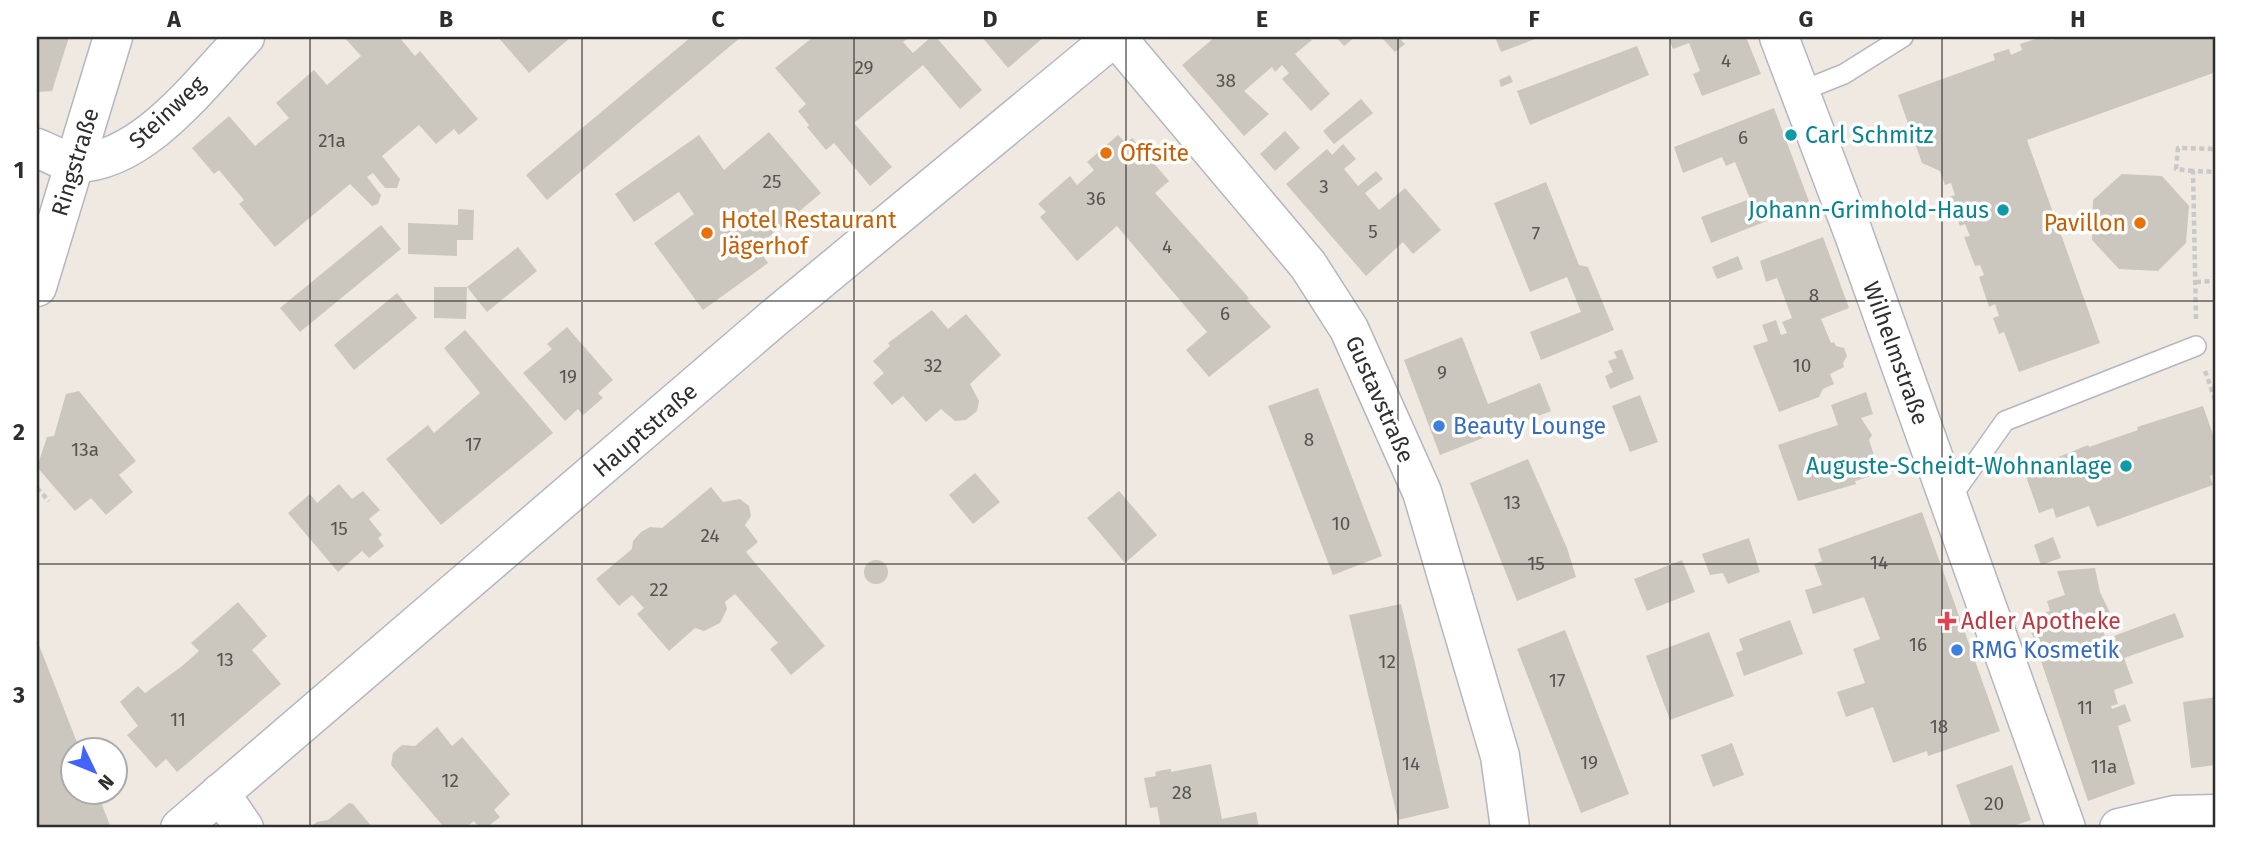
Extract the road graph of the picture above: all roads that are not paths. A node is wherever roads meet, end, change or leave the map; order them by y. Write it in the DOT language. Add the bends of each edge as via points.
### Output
graph roads {
  1 [pos="113,37"];
  2 [pos="245,37"];
  3 [pos="1115,37"];
  4 [pos="1779,37"];
  5 [pos="1903,37"];
  6 [pos="1799,92"];
  7 [pos="37,148"];
  8 [pos="75,163"];
  9 [pos="37,287"];
  10 [pos="2196,346"];
  11 [pos="1949,500"];
  12 [pos="220,793"];
  13 [pos="2216,814"];
  14 [pos="180,828"];
  15 [pos="244,828"];
  16 [pos="1510,828"];
  17 [pos="2066,828"];
  18 [pos="2119,828"];
  1 -- 8 [label="street, Ringstraße"];
  2 -- 8 [label="street, Steinweg" via="151,133 122,152"];
  3 -- 12 [label="street, Hauptstraße" via="774,318"];
  3 -- 16 [label="street, Gustavstraße" via="1308,265 1349,329 1422,492 1500,756"];
  4 -- 6 [label="street, Wilhelmstraße"];
  5 -- 6 [label="lane" via="1844,74"];
  6 -- 11 [label="street, Wilhelmstraße"];
  7 -- 8 [label="street"];
  8 -- 9 [label="street, Ringstraße"];
  10 -- 11 [label="lane" via="2006,421"];
  11 -- 17 [label="street, Wilhelmstraße"];
  12 -- 14 [label="street, Hauptstraße"];
  12 -- 15 [label="street"];
  13 -- 18 [label="street" via="2175,815"];
}
